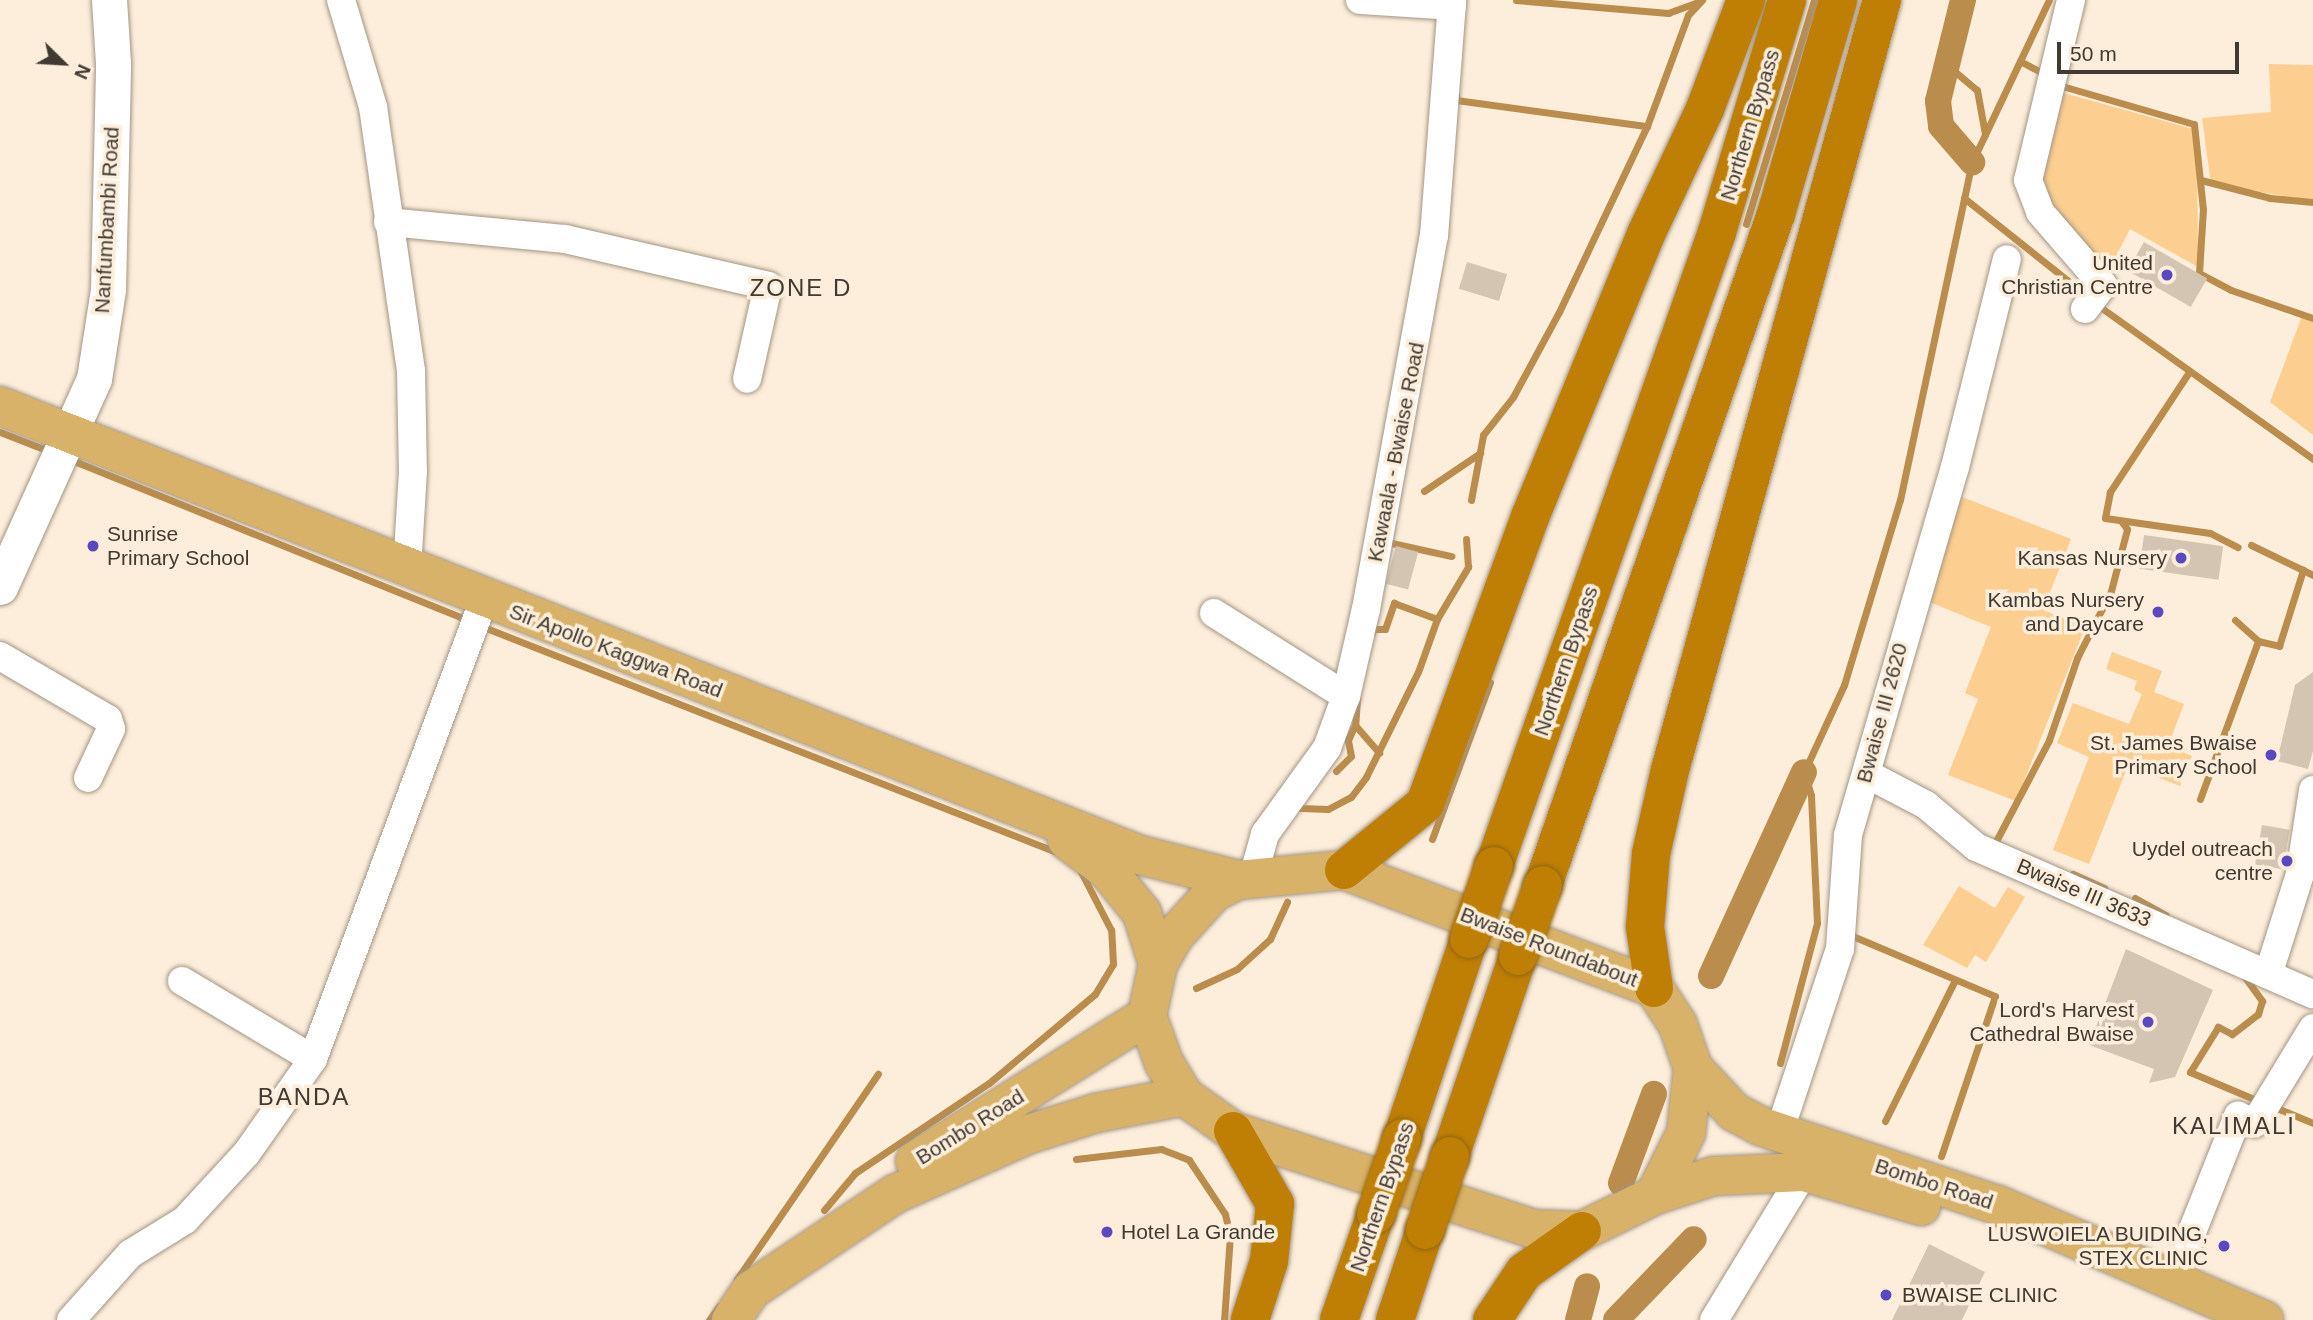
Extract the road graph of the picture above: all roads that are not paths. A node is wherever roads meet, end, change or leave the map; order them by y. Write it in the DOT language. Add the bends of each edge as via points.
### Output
graph roads {
  1 [pos="108,0"];
  2 [pos="341,0"];
  3 [pos="1360,0"];
  4 [pos="1746,0"];
  5 [pos="1787,0"];
  6 [pos="1838,0"];
  7 [pos="1882,0"];
  8 [pos="2071,0"];
  9 [pos="1452,3"];
  10 [pos="388,222"];
  11 [pos="2007,259"];
  12 [pos="2094,299"];
  13 [pos="747,379"];
  14 [pos="0,406"];
  15 [pos="70,434"];
  16 [pos="407,570"];
  17 [pos="0,587"];
  18 [pos="484,600"];
  19 [pos="1214,613"];
  20 [pos="0,656"];
  21 [pos="1346,696"];
  22 [pos="1867,774"];
  23 [pos="88,778"];
  24 [pos="2313,790"];
  25 [pos="1024,809"];
  26 [pos="1344,870"];
  27 [pos="1246,878"];
  28 [pos="1158,964"];
  29 [pos="2269,972"];
  30 [pos="182,981"];
  31 [pos="1654,988"];
  32 [pos="2313,994"];
  33 [pos="1147,1017"];
  34 [pos="2313,1028"];
  35 [pos="313,1059"];
  36 [pos="1693,1068"];
  37 [pos="1184,1096"];
  38 [pos="1233,1131"];
  39 [pos="1779,1133"];
  40 [pos="1804,1172"];
  41 [pos="1655,1195"];
  42 [pos="1582,1231"];
  43 [pos="2188,1242"];
  44 [pos="804,1252"];
  45 [pos="71,1320"];
  46 [pos="731,1320"];
  47 [pos="1250,1320"];
  48 [pos="1339,1320"];
  49 [pos="1395,1320"];
  50 [pos="1492,1320"];
  51 [pos="1714,1320"];
  52 [pos="2214,1320"];
  53 [pos="2263,1320"];
  1 -- 15 [label="street, Nanfumbambi Road" via="113,77 108,290 94,379"];
  2 -- 10 [label="street" via="373,107"];
  3 -- 9 [label="street"];
  4 -- 26 [label="highway" via="1705,109 1646,234 1530,517 1424,804"];
  5 -- 48 [label="highway, Northern Bypass, bridge" via="1717,232"];
  6 -- 49 [label="highway, bridge" via="1776,214"];
  7 -- 31 [label="highway" via="1670,770 1651,855 1645,927"];
  8 -- 12 [label="street" via="2028,180 2040,212"];
  9 -- 21 [label="street, Kawaala - Bwaise Road" via="1446,118 1424,307"];
  10 -- 13 [label="street" via="565,239 768,286"];
  10 -- 16 [label="street" via="411,370 413,471"];
  11 -- 22 [label="street, Bwaise III 2620"];
  14 -- 15 [label="main road, Sir Apollo Kaggwa Road"];
  15 -- 16 [label="main road, Sir Apollo Kaggwa Road"];
  15 -- 17 [label="street, Nanfumbambi Road"];
  16 -- 18 [label="main road, Sir Apollo Kaggwa Road"];
  18 -- 25 [label="main road, Sir Apollo Kaggwa Road"];
  18 -- 35 [label="street"];
  19 -- 21 [label="street"];
  20 -- 23 [label="street" via="108,719 111,729"];
  21 -- 27 [label="street, Kawaala - Bwaise Road" via="1326,748 1265,834"];
  22 -- 29 [label="street, Bwaise III 3633" via="1926,805 1976,847"];
  22 -- 39 [label="street, Bwaise III 2620" via="1848,835 1840,949"];
  24 -- 29 [label="street" via="2300,874"];
  25 -- 27 [label="main road, Sir Apollo Kaggwa Road" via="1140,855"];
  25 -- 28 [label="main road" via="1108,871 1142,913"];
  26 -- 27 [label="main road, Bwaise Roundabout"];
  26 -- 31 [label="main road, Bwaise Roundabout"];
  27 -- 28 [label="main road" via="1195,911"];
  28 -- 33 [label="main road"];
  29 -- 32 [label="street, Bwaise III 3633"];
  30 -- 35 [label="street"];
  31 -- 36 [label="main road, Bwaise Roundabout" via="1678,1025"];
  33 -- 37 [label="main road" via="1158,1051"];
  33 -- 44 [label="main road, Bombo Road" via="859,1194"];
  34 -- 43 [label="street" via="2255,1123 2238,1116"];
  35 -- 45 [label="street" via="246,1154 185,1220 130,1254"];
  36 -- 39 [label="main road, Bombo Road" via="1734,1112"];
  36 -- 41 [label="main road, Bwaise Roundabout" via="1686,1133"];
  37 -- 38 [label="main road"];
  37 -- 44 [label="main road, Bombo Road" via="1096,1113 1029,1134 895,1194"];
  38 -- 42 [label="main road" via="1534,1229"];
  38 -- 47 [label="highway" via="1275,1204 1269,1261"];
  39 -- 53 [label="main road, Bombo Road" via="1998,1205"];
  40 -- 41 [label="main road, Bombo Road" via="1713,1176"];
  40 -- 51 [label="street"];
  40 -- 52 [label="main road, Bombo Road" via="1983,1223"];
  41 -- 42 [label="main road"];
  42 -- 50 [label="highway" via="1524,1272"];
  44 -- 46 [label="main road, Bombo Road" via="751,1290"];
}
